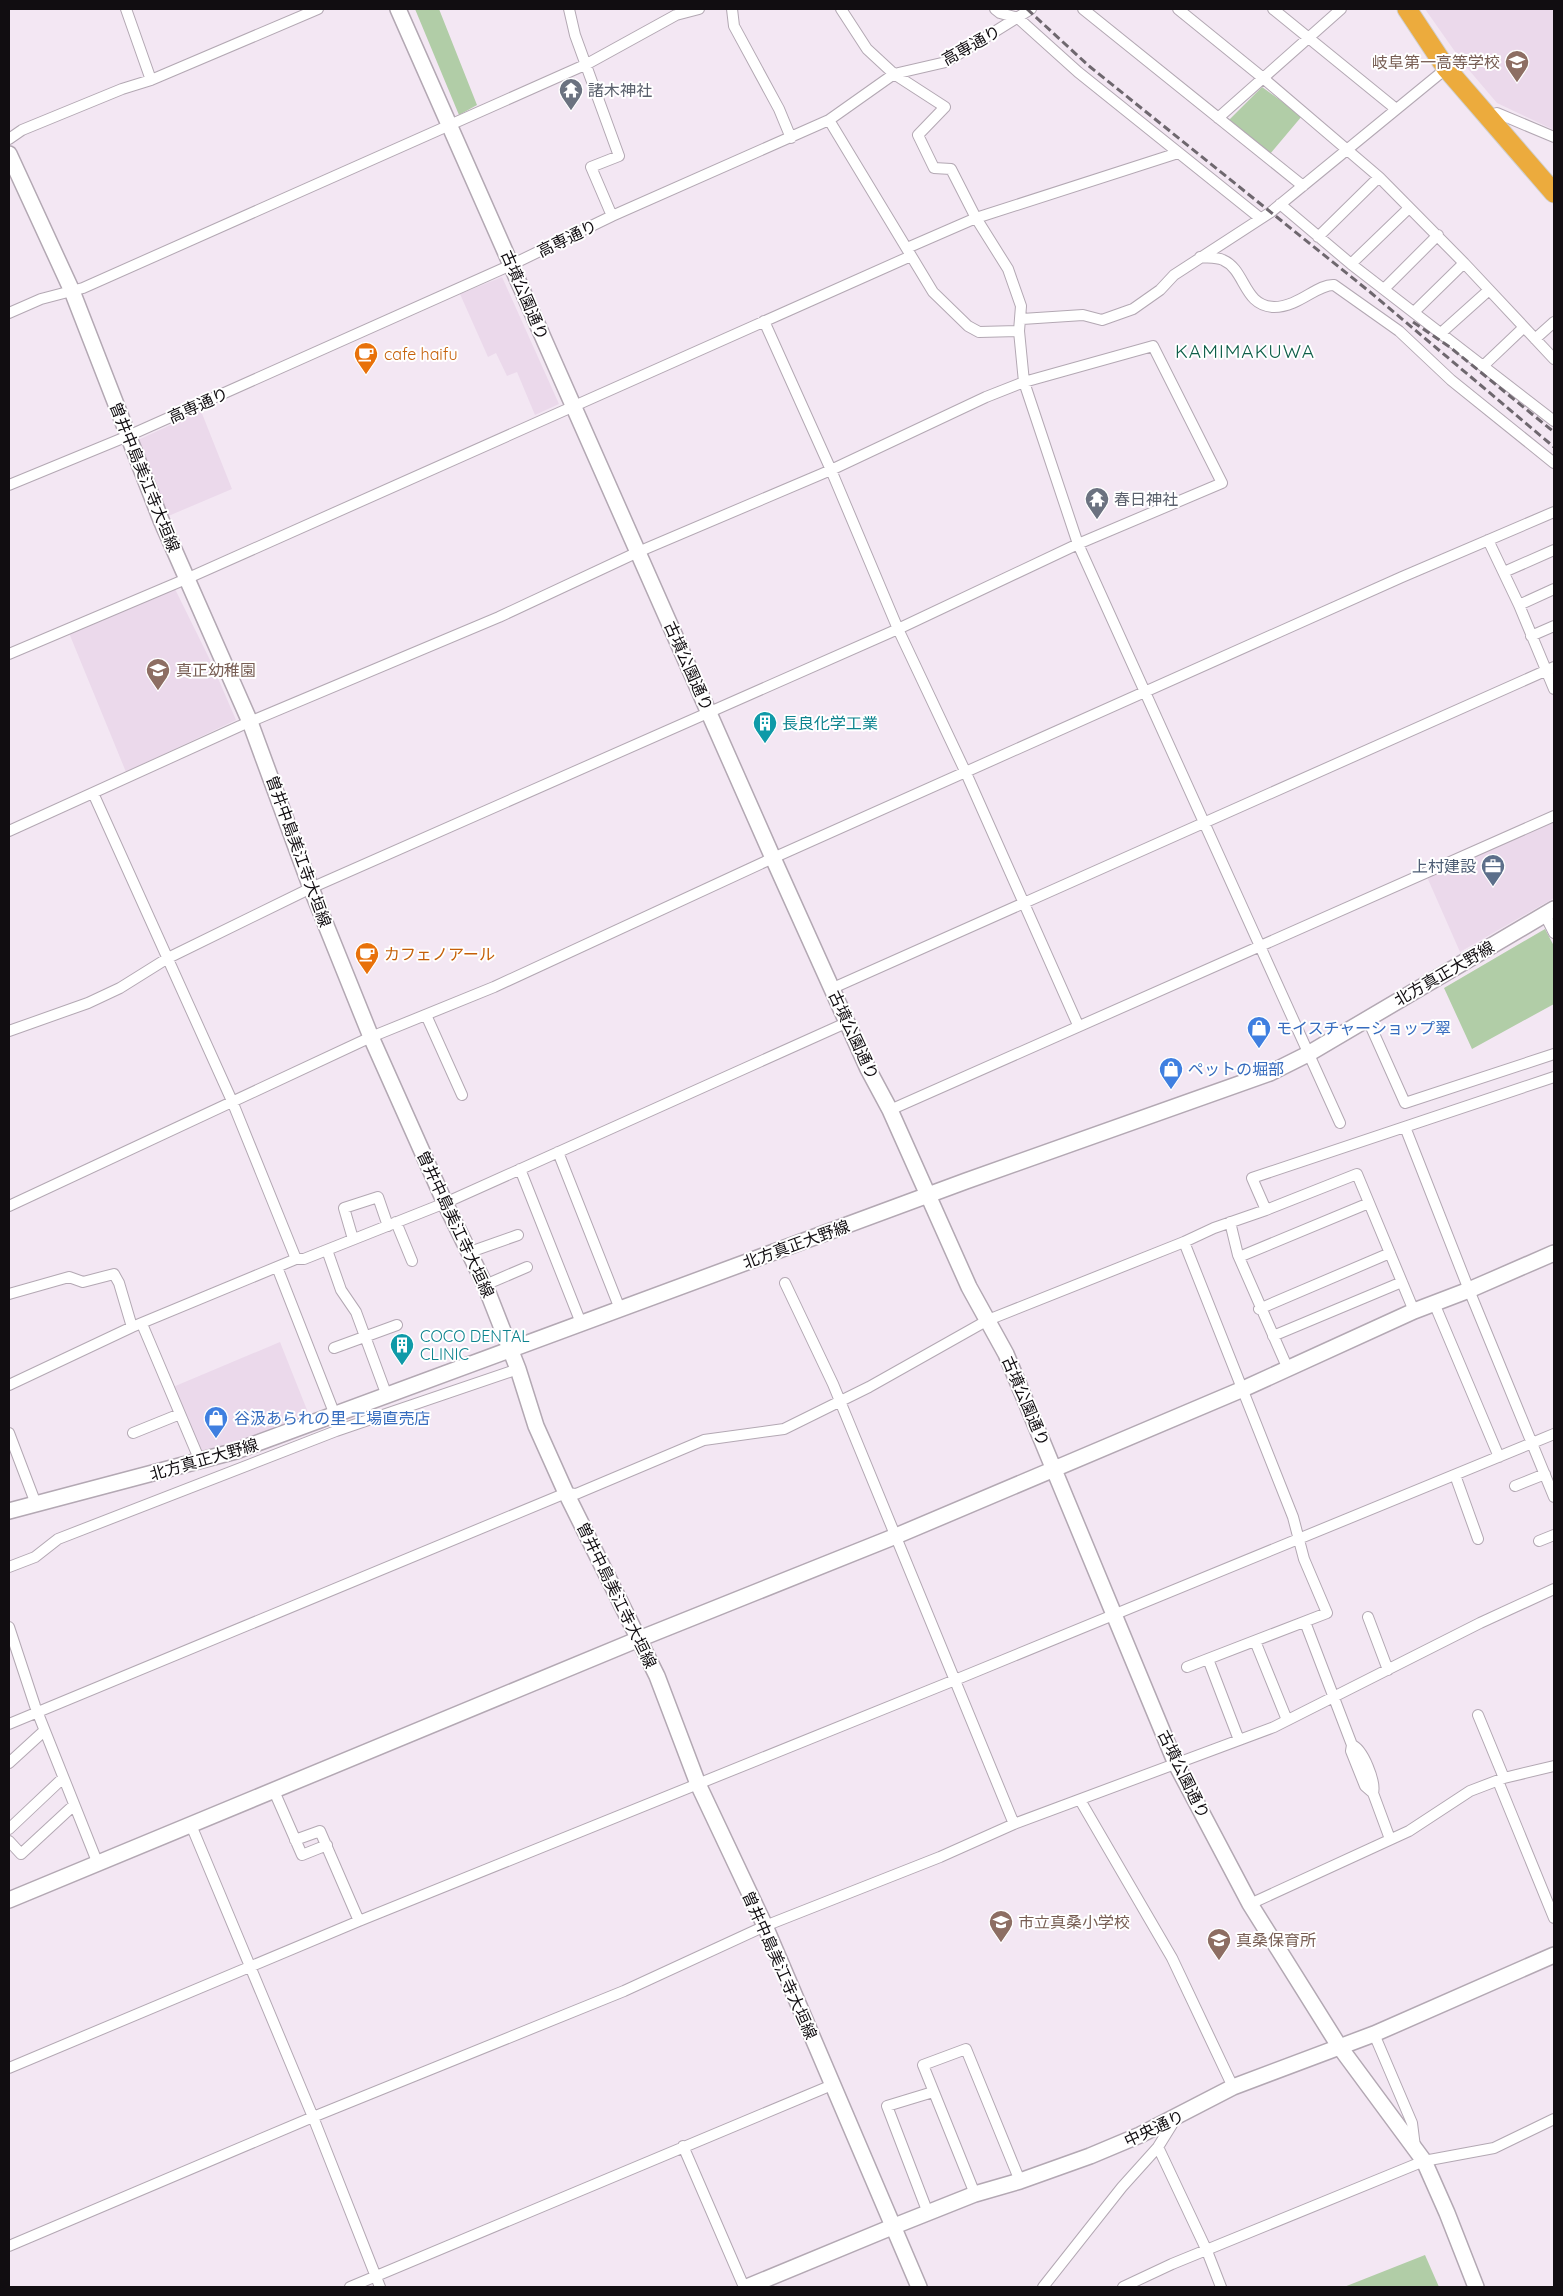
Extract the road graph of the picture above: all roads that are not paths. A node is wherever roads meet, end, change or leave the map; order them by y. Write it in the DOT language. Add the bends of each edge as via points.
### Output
graph roads {
  1 [pos="126,9"];
  2 [pos="318,9"];
  3 [pos="398,9"];
  4 [pos="569,9"];
  5 [pos="699,9"];
  6 [pos="732,9"];
  7 [pos="841,9"];
  8 [pos="994,9"];
  9 [pos="1031,9"];
  10 [pos="1083,9"];
  11 [pos="1178,9"];
  12 [pos="1273,9"];
  13 [pos="1341,9"];
  14 [pos="1408,9"];
  15 [pos="1418,9"];
  16 [pos="1018,18"];
  17 [pos="1309,38"];
  18 [pos="587,64"];
  19 [pos="1450,66"];
  20 [pos="894,74"];
  21 [pos="1263,78"];
  22 [pos="151,80"];
  23 [pos="1396,109"];
  24 [pos="1497,113"];
  25 [pos="1218,118"];
  26 [pos="829,120"];
  27 [pos="450,126"];
  28 [pos="1554,137"];
  29 [pos="791,138"];
  30 [pos="9,139"];
  31 [pos="1348,150"];
  32 [pos="1178,153"];
  33 [pos="9,154"];
  34 [pos="1379,177"];
  35 [pos="1554,179"];
  36 [pos="1302,186"];
  37 [pos="1554,193"];
  38 [pos="1280,204"];
  39 [pos="1409,208"];
  40 [pos="612,216"];
  41 [pos="976,218"];
  42 [pos="1260,218"];
  43 [pos="1438,235"];
  44 [pos="1318,237"];
  45 [pos="909,252"];
  46 [pos="1199,257"];
  47 [pos="1464,263"];
  48 [pos="1351,264"];
  49 [pos="511,265"];
  50 [pos="1384,289"];
  51 [pos="1489,290"];
  52 [pos="72,291"];
  53 [pos="1414,312"];
  54 [pos="9,313"];
  55 [pos="1022,319"];
  56 [pos="764,321"];
  57 [pos="1554,322"];
  58 [pos="1523,328"];
  59 [pos="1019,331"];
  60 [pos="1441,333"];
  61 [pos="1535,339"];
  62 [pos="1554,359"];
  63 [pos="1483,366"];
  64 [pos="1024,382"];
  65 [pos="572,406"];
  66 [pos="1554,420"];
  67 [pos="128,436"];
  68 [pos="1554,463"];
  69 [pos="831,470"];
  70 [pos="9,485"];
  71 [pos="1554,512"];
  72 [pos="1488,540"];
  73 [pos="1078,544"];
  74 [pos="1554,550"];
  75 [pos="638,552"];
  76 [pos="1504,572"];
  77 [pos="186,579"];
  78 [pos="1554,589"];
  79 [pos="1519,605"];
  80 [pos="1554,626"];
  81 [pos="898,629"];
  82 [pos="1531,636"];
  83 [pos="9,654"];
  84 [pos="1550,669"];
  85 [pos="1554,689"];
  86 [pos="1146,692"];
  87 [pos="709,712"];
  88 [pos="250,722"];
  89 [pos="966,773"];
  90 [pos="93,793"];
  91 [pos="1554,816"];
  92 [pos="1204,821"];
  93 [pos="9,831"];
  94 [pos="773,858"];
  95 [pos="311,888"];
  96 [pos="1022,902"];
  97 [pos="1550,912"];
  98 [pos="1554,933"];
  99 [pos="1260,946"];
  100 [pos="168,958"];
  101 [pos="833,988"];
  102 [pos="426,1015"];
  103 [pos="1367,1018"];
  104 [pos="848,1022"];
  105 [pos="1078,1025"];
  106 [pos="9,1031"];
  107 [pos="371,1037"];
  108 [pos="1308,1054"];
  109 [pos="1554,1054"];
  110 [pos="1554,1077"];
  111 [pos="462,1095"];
  112 [pos="232,1101"];
  113 [pos="890,1110"];
  114 [pos="1340,1122"];
  115 [pos="1405,1127"];
  116 [pos="558,1152"];
  117 [pos="520,1169"];
  118 [pos="929,1195"];
  119 [pos="1369,1202"];
  120 [pos="445,1203"];
  121 [pos="9,1206"];
  122 [pos="1266,1210"];
  123 [pos="1230,1222"];
  124 [pos="392,1224"];
  125 [pos="518,1235"];
  126 [pos="353,1239"];
  127 [pos="1184,1242"];
  128 [pos="327,1250"];
  129 [pos="470,1252"];
  130 [pos="1390,1253"];
  131 [pos="1554,1253"];
  132 [pos="1239,1257"];
  133 [pos="296,1259"];
  134 [pos="412,1261"];
  135 [pos="277,1267"];
  136 [pos="527,1268"];
  137 [pos="1402,1282"];
  138 [pos="785,1283"];
  139 [pos="485,1285"];
  140 [pos="1469,1290"];
  141 [pos="9,1294"];
  142 [pos="1434,1303"];
  143 [pos="1260,1308"];
  144 [pos="620,1309"];
  145 [pos="1414,1310"];
  146 [pos="988,1320"];
  147 [pos="581,1323"];
  148 [pos="397,1325"];
  149 [pos="137,1326"];
  150 [pos="1273,1336"];
  151 [pos="365,1337"];
  152 [pos="334,1348"];
  153 [pos="510,1349"];
  154 [pos="518,1369"];
  155 [pos="1288,1369"];
  156 [pos="9,1385"];
  157 [pos="1244,1389"];
  158 [pos="387,1396"];
  159 [pos="840,1402"];
  160 [pos="180,1414"];
  161 [pos="335,1415"];
  162 [pos="9,1433"];
  163 [pos="133,1433"];
  164 [pos="1554,1434"];
  165 [pos="1532,1444"];
  166 [pos="1499,1457"];
  167 [pos="200,1461"];
  168 [pos="1055,1467"];
  169 [pos="1545,1474"];
  170 [pos="1455,1475"];
  171 [pos="1515,1486"];
  172 [pos="566,1493"];
  173 [pos="1554,1497"];
  174 [pos="36,1504"];
  175 [pos="9,1511"];
  176 [pos="1554,1535"];
  177 [pos="896,1536"];
  178 [pos="1478,1538"];
  179 [pos="1300,1540"];
  180 [pos="1539,1541"];
  181 [pos="9,1567"];
  182 [pos="1554,1589"];
  183 [pos="1114,1614"];
  184 [pos="1368,1617"];
  185 [pos="1305,1622"];
  186 [pos="9,1628"];
  187 [pos="639,1639"];
  188 [pos="1255,1641"];
  189 [pos="1208,1659"];
  190 [pos="1187,1667"];
  191 [pos="1388,1670"];
  192 [pos="955,1680"];
  193 [pos="1333,1698"];
  194 [pos="37,1712"];
  195 [pos="1478,1715"];
  196 [pos="1287,1720"];
  197 [pos="9,1724"];
  198 [pos="44,1731"];
  199 [pos="1239,1740"];
  200 [pos="9,1763"];
  201 [pos="1176,1764"];
  202 [pos="1554,1766"];
  203 [pos="63,1778"];
  204 [pos="1501,1779"];
  205 [pos="698,1784"];
  206 [pos="274,1791"];
  207 [pos="1080,1800"];
  208 [pos="74,1805"];
  209 [pos="1014,1824"];
  210 [pos="190,1825"];
  211 [pos="9,1829"];
  212 [pos="1390,1839"];
  213 [pos="295,1840"];
  214 [pos="9,1842"];
  215 [pos="327,1845"];
  216 [pos="98,1864"];
  217 [pos="9,1900"];
  218 [pos="1250,1904"];
  219 [pos="1554,1918"];
  220 [pos="359,1921"];
  221 [pos="765,1926"];
  222 [pos="1554,1954"];
  223 [pos="249,1966"];
  224 [pos="1374,2034"];
  225 [pos="1339,2046"];
  226 [pos="9,2068"];
  227 [pos="832,2085"];
  228 [pos="1233,2088"];
  229 [pos="933,2092"];
  230 [pos="313,2117"];
  231 [pos="1176,2118"];
  232 [pos="1554,2119"];
  233 [pos="683,2146"];
  234 [pos="1158,2146"];
  235 [pos="1415,2147"];
  236 [pos="1424,2161"];
  237 [pos="1020,2181"];
  238 [pos="975,2194"];
  239 [pos="928,2213"];
  240 [pos="892,2226"];
  241 [pos="9,2246"];
  242 [pos="1207,2251"];
  243 [pos="376,2276"];
  244 [pos="350,2287"];
  245 [pos="380,2287"];
  246 [pos="747,2287"];
  247 [pos="919,2287"];
  248 [pos="1043,2287"];
  249 [pos="1123,2287"];
  250 [pos="1221,2287"];
  251 [pos="1476,2287"];
  1 -- 22 [label="street"];
  2 -- 22 [label="street"];
  3 -- 27 [label="street, 古墳公園通り"];
  4 -- 18 [label="street"];
  5 -- 18 [label="street" via="676,15"];
  6 -- 29 [label="street" via="734,26"];
  7 -- 20 [label="street" via="867,49"];
  8 -- 16 [label="street"];
  9 -- 16 [label="street, 高専通り"];
  10 -- 25 [label="street"];
  11 -- 21 [label="street"];
  12 -- 17 [label="street"];
  13 -- 17 [label="street"];
  14 -- 19 [label="highway"];
  15 -- 19 [label="highway"];
  16 -- 20 [label="street, 高専通り" via="946,62"];
  16 -- 32 [label="street" via="1078,72"];
  17 -- 21 [label="street"];
  17 -- 23 [label="street"];
  18 -- 27 [label="street"];
  18 -- 40 [label="street" via="619,156 591,167"];
  19 -- 23 [label="street"];
  19 -- 24 [label="highway"];
  19 -- 37 [label="highway"];
  20 -- 26 [label="street, 高専通り"];
  20 -- 41 [label="street" via="945,107 918,135 934,168 950,169"];
  21 -- 25 [label="street"];
  21 -- 31 [label="street"];
  22 -- 30 [label="street" via="22,130"];
  23 -- 31 [label="street"];
  24 -- 28 [label="street"];
  24 -- 35 [label="highway"];
  25 -- 36 [label="street"];
  26 -- 29 [label="street, 高専通り"];
  26 -- 45 [label="street"];
  27 -- 49 [label="street, 古墳公園通り"];
  27 -- 52 [label="street"];
  29 -- 40 [label="street, 高専通り"];
  31 -- 34 [label="street"];
  31 -- 36 [label="street"];
  32 -- 41 [label="street"];
  32 -- 42 [label="street"];
  33 -- 52 [label="street, 曽井中島美江寺大垣線"];
  34 -- 39 [label="street"];
  34 -- 44 [label="street"];
  36 -- 38 [label="street"];
  38 -- 42 [label="street"];
  38 -- 44 [label="street"];
  39 -- 43 [label="street"];
  39 -- 48 [label="street"];
  40 -- 49 [label="street, 高専通り"];
  41 -- 45 [label="street"];
  41 -- 55 [label="street" via="1008,269 1021,306"];
  42 -- 46 [label="street"];
  43 -- 47 [label="street"];
  43 -- 50 [label="street"];
  44 -- 48 [label="street"];
  45 -- 56 [label="street"];
  45 -- 59 [label="street" via="933,292 968,326 978,332"];
  46 -- 55 [label="street" via="1160,290 1133,309 1116,316 1102,320 1083,315"];
  46 -- 68 [label="street" via="1223,260 1236,272 1255,302 1273,307 1294,304 1328,285 1334,285 1399,331 1451,380"];
  47 -- 51 [label="street"];
  47 -- 53 [label="street"];
  48 -- 50 [label="street"];
  49 -- 65 [label="street, 古墳公園通り"];
  49 -- 67 [label="street, 高専通り"];
  50 -- 53 [label="street"];
  51 -- 58 [label="street"];
  51 -- 60 [label="street"];
  52 -- 54 [label="street" via="41,299"];
  52 -- 67 [label="street, 曽井中島美江寺大垣線"];
  53 -- 60 [label="street"];
  55 -- 59 [label="street"];
  56 -- 65 [label="street"];
  56 -- 69 [label="street"];
  57 -- 61 [label="street"];
  58 -- 61 [label="street"];
  58 -- 63 [label="street"];
  59 -- 64 [label="street"];
  60 -- 63 [label="street"];
  61 -- 62 [label="street"];
  63 -- 66 [label="street"];
  64 -- 69 [label="street"];
  64 -- 73 [label="street"];
  64 -- 73 [label="street" via="1152,346 1222,482"];
  65 -- 75 [label="street, 古墳公園通り"];
  65 -- 77 [label="street"];
  67 -- 70 [label="street, 高専通り"];
  67 -- 77 [label="street, 曽井中島美江寺大垣線"];
  69 -- 75 [label="street"];
  69 -- 81 [label="street"];
  71 -- 72 [label="street"];
  72 -- 76 [label="street"];
  72 -- 86 [label="street"];
  73 -- 81 [label="street"];
  73 -- 86 [label="street"];
  74 -- 76 [label="street"];
  75 -- 87 [label="street, 古墳公園通り"];
  75 -- 88 [label="street" via="499,617"];
  76 -- 79 [label="street"];
  77 -- 83 [label="street"];
  77 -- 88 [label="street, 曽井中島美江寺大垣線"];
  78 -- 79 [label="street"];
  79 -- 82 [label="street"];
  80 -- 82 [label="street"];
  81 -- 87 [label="street"];
  81 -- 89 [label="street"];
  82 -- 84 [label="street"];
  84 -- 85 [label="street"];
  84 -- 92 [label="street"];
  86 -- 89 [label="street"];
  86 -- 92 [label="street"];
  87 -- 94 [label="street, 古墳公園通り"];
  87 -- 95 [label="street"];
  88 -- 90 [label="street"];
  88 -- 95 [label="street, 曽井中島美江寺大垣線"];
  89 -- 94 [label="street"];
  89 -- 96 [label="street"];
  90 -- 93 [label="street"];
  90 -- 100 [label="street"];
  91 -- 99 [label="street"];
  92 -- 96 [label="street"];
  92 -- 99 [label="street"];
  94 -- 101 [label="street, 古墳公園通り"];
  94 -- 102 [label="street" via="494,988"];
  95 -- 100 [label="street"];
  95 -- 107 [label="street, 曽井中島美江寺大垣線"];
  96 -- 101 [label="street"];
  96 -- 105 [label="street"];
  97 -- 98 [label="street"];
  97 -- 103 [label="street, 北方真正大野線"];
  99 -- 105 [label="street"];
  99 -- 108 [label="street"];
  100 -- 106 [label="street" via="88,1004"];
  100 -- 112 [label="street"];
  101 -- 104 [label="street, 古墳公園通り"];
  102 -- 107 [label="street"];
  102 -- 111 [label="street"];
  103 -- 108 [label="street, 北方真正大野線"];
  103 -- 109 [label="street" via="1405,1103"];
  104 -- 113 [label="street, 古墳公園通り"];
  104 -- 116 [label="street"];
  105 -- 113 [label="street"];
  107 -- 112 [label="street"];
  107 -- 120 [label="street, 曽井中島美江寺大垣線"];
  108 -- 114 [label="street"];
  108 -- 118 [label="street, 北方真正大野線" via="1236,1086"];
  110 -- 115 [label="street"];
  112 -- 121 [label="street"];
  112 -- 133 [label="street"];
  113 -- 118 [label="street, 古墳公園通り"];
  115 -- 122 [label="street" via="1252,1178"];
  115 -- 140 [label="street"];
  116 -- 117 [label="street"];
  116 -- 144 [label="street"];
  117 -- 120 [label="street"];
  117 -- 147 [label="street"];
  118 -- 144 [label="street, 北方真正大野線"];
  118 -- 146 [label="street, 古墳公園通り"];
  119 -- 122 [label="street" via="1357,1174"];
  119 -- 130 [label="street"];
  119 -- 132 [label="street"];
  120 -- 124 [label="street"];
  120 -- 129 [label="street, 曽井中島美江寺大垣線"];
  122 -- 123 [label="street"];
  123 -- 127 [label="street"];
  123 -- 132 [label="street"];
  124 -- 126 [label="street"];
  124 -- 126 [label="street" via="378,1197 344,1208"];
  124 -- 134 [label="street"];
  125 -- 129 [label="street"];
  126 -- 128 [label="street"];
  127 -- 146 [label="street"];
  127 -- 157 [label="street"];
  128 -- 133 [label="street"];
  128 -- 151 [label="street" via="341,1290 356,1312"];
  129 -- 139 [label="street, 曽井中島美江寺大垣線"];
  130 -- 137 [label="street"];
  130 -- 143 [label="street"];
  131 -- 140 [label="street"];
  132 -- 143 [label="street"];
  133 -- 135 [label="street"];
  135 -- 149 [label="street"];
  135 -- 161 [label="street"];
  136 -- 139 [label="street"];
  137 -- 145 [label="street"];
  137 -- 150 [label="street"];
  138 -- 159 [label="street"];
  139 -- 153 [label="street, 曽井中島美江寺大垣線"];
  140 -- 142 [label="street"];
  140 -- 165 [label="street"];
  141 -- 149 [label="street" via="69,1277 82,1282 114,1274"];
  142 -- 145 [label="street"];
  142 -- 166 [label="street"];
  143 -- 150 [label="street"];
  144 -- 147 [label="street, 北方真正大野線"];
  145 -- 155 [label="street"];
  146 -- 159 [label="street"];
  146 -- 168 [label="street, 古墳公園通り"];
  147 -- 153 [label="street, 北方真正大野線"];
  148 -- 151 [label="street"];
  149 -- 156 [label="street"];
  149 -- 160 [label="street"];
  150 -- 155 [label="street"];
  151 -- 152 [label="street"];
  151 -- 158 [label="street"];
  153 -- 154 [label="street, 曽井中島美江寺大垣線"];
  153 -- 158 [label="street, 北方真正大野線"];
  154 -- 172 [label="street, 曽井中島美江寺大垣線" via="536,1426"];
  154 -- 181 [label="street" via="336,1431 86,1528 58,1539 35,1558"];
  155 -- 157 [label="street"];
  157 -- 168 [label="street"];
  157 -- 179 [label="street"];
  158 -- 161 [label="street, 北方真正大野線"];
  159 -- 172 [label="street" via="784,1430 704,1440 576,1494"];
  159 -- 177 [label="street"];
  160 -- 163 [label="street"];
  160 -- 167 [label="street"];
  161 -- 167 [label="street, 北方真正大野線"];
  162 -- 174 [label="street"];
  164 -- 165 [label="street"];
  165 -- 166 [label="street"];
  165 -- 169 [label="street"];
  166 -- 170 [label="street"];
  167 -- 174 [label="street, 北方真正大野線"];
  168 -- 177 [label="street"];
  168 -- 183 [label="street, 古墳公園通り"];
  169 -- 171 [label="street"];
  169 -- 173 [label="street"];
  170 -- 178 [label="street"];
  170 -- 179 [label="street"];
  172 -- 187 [label="street, 曽井中島美江寺大垣線"];
  172 -- 194 [label="street"];
  174 -- 175 [label="street, 北方真正大野線"];
  176 -- 180 [label="street"];
  177 -- 187 [label="street"];
  177 -- 192 [label="street"];
  179 -- 183 [label="street"];
  179 -- 185 [label="street" via="1304,1559 1328,1613"];
  182 -- 191 [label="street"];
  183 -- 192 [label="street"];
  183 -- 201 [label="street, 古墳公園通り"];
  184 -- 191 [label="street"];
  185 -- 188 [label="street"];
  185 -- 193 [label="street"];
  186 -- 194 [label="street"];
  187 -- 205 [label="street, 曽井中島美江寺大垣線" via="657,1676"];
  187 -- 206 [label="street"];
  188 -- 189 [label="street"];
  188 -- 196 [label="street"];
  189 -- 190 [label="street"];
  189 -- 199 [label="street"];
  191 -- 193 [label="street"];
  192 -- 205 [label="street"];
  192 -- 209 [label="street"];
  193 -- 196 [label="street"];
  193 -- 212 [label="street" via="1365,1786 1373,1793"];
  194 -- 197 [label="street"];
  194 -- 198 [label="street"];
  195 -- 204 [label="street"];
  196 -- 199 [label="street"];
  198 -- 200 [label="street"];
  198 -- 203 [label="street"];
  199 -- 201 [label="street"];
  201 -- 207 [label="street"];
  201 -- 218 [label="street, 古墳公園通り"];
  202 -- 204 [label="street"];
  203 -- 208 [label="street"];
  203 -- 211 [label="street"];
  204 -- 212 [label="street" via="1470,1791 1426,1821"];
  204 -- 219 [label="street"];
  205 -- 220 [label="street"];
  205 -- 221 [label="street, 曽井中島美江寺大垣線"];
  206 -- 210 [label="street"];
  206 -- 213 [label="street"];
  207 -- 209 [label="street"];
  207 -- 228 [label="street" via="1172,1958"];
  208 -- 214 [label="street" via="21,1854"];
  208 -- 216 [label="street"];
  209 -- 221 [label="street"];
  210 -- 216 [label="street"];
  210 -- 223 [label="street"];
  212 -- 218 [label="street"];
  213 -- 215 [label="street" via="320,1831"];
  213 -- 215 [label="street" via="302,1855"];
  215 -- 220 [label="street"];
  216 -- 217 [label="street"];
  218 -- 225 [label="street, 古墳公園通り"];
  220 -- 223 [label="street"];
  221 -- 227 [label="street, 曽井中島美江寺大垣線"];
  221 -- 230 [label="street" via="624,1991"];
  222 -- 224 [label="street, 中央通り"];
  223 -- 226 [label="street"];
  223 -- 230 [label="street"];
  224 -- 225 [label="street, 中央通り"];
  224 -- 235 [label="street" via="1412,2123"];
  225 -- 228 [label="street, 中央通り"];
  225 -- 235 [label="street, 古墳公園通り"];
  227 -- 233 [label="street"];
  227 -- 240 [label="street, 曽井中島美江寺大垣線"];
  228 -- 231 [label="street, 中央通り"];
  229 -- 237 [label="street" via="923,2065 966,2048"];
  229 -- 238 [label="street"];
  229 -- 239 [label="street" via="886,2106"];
  230 -- 241 [label="street"];
  230 -- 243 [label="street"];
  231 -- 234 [label="street"];
  231 -- 237 [label="street, 中央通り" via="1140,2136"];
  232 -- 236 [label="street" via="1494,2148"];
  233 -- 243 [label="street"];
  233 -- 246 [label="street"];
  234 -- 242 [label="street"];
  234 -- 248 [label="street"];
  235 -- 236 [label="street, 古墳公園通り"];
  236 -- 242 [label="street"];
  236 -- 251 [label="street, 古墳公園通り"];
  237 -- 238 [label="street, 中央通り"];
  238 -- 239 [label="street, 中央通り"];
  239 -- 240 [label="street, 中央通り"];
  240 -- 246 [label="street, 中央通り"];
  240 -- 247 [label="street, 曽井中島美江寺大垣線"];
  242 -- 249 [label="street"];
  242 -- 250 [label="street"];
  243 -- 244 [label="street"];
  243 -- 245 [label="street"];
}
